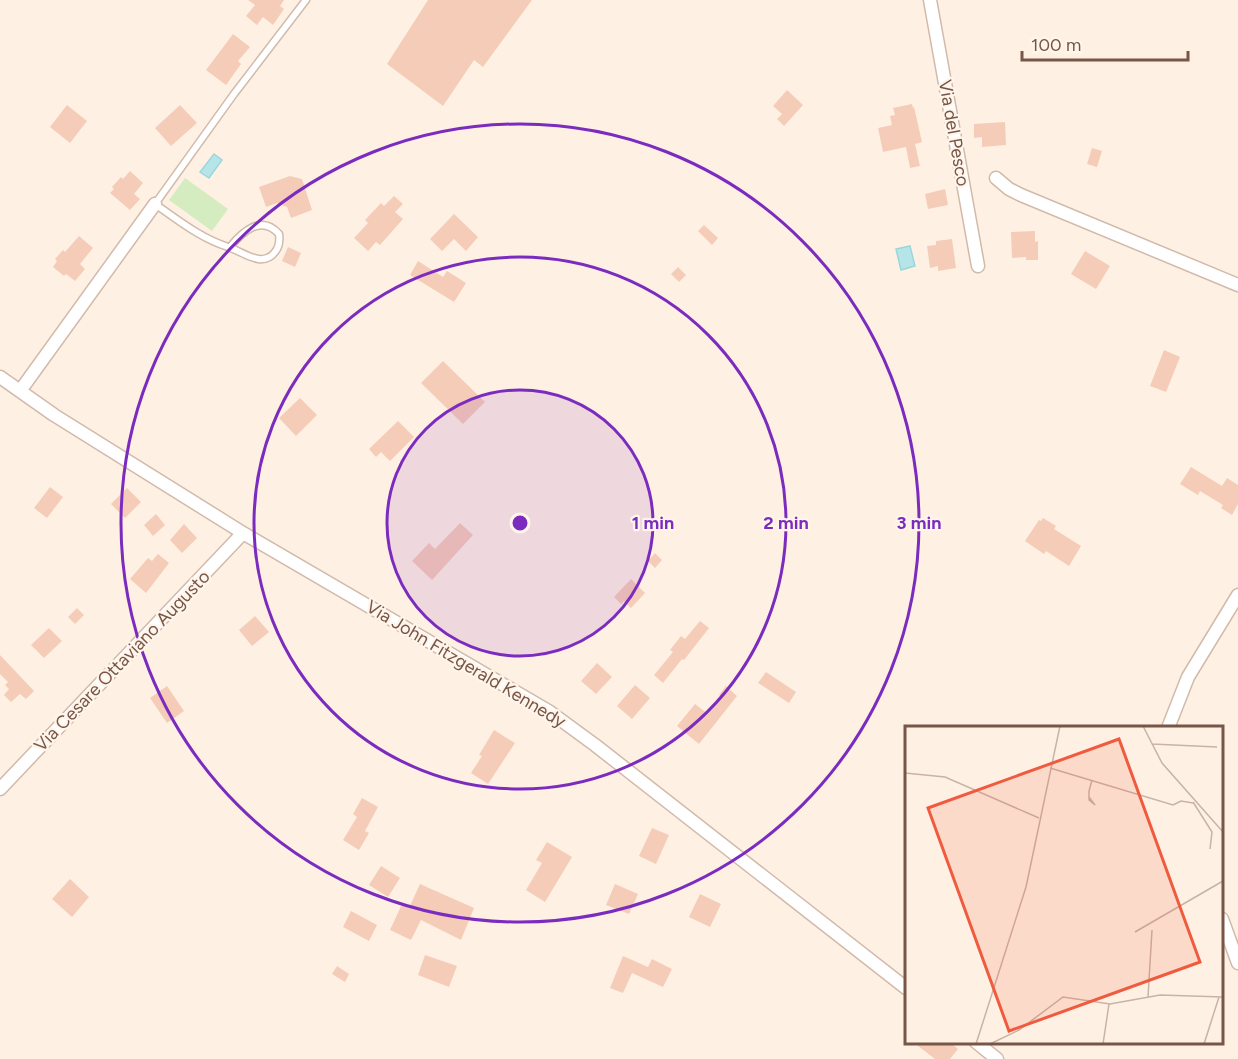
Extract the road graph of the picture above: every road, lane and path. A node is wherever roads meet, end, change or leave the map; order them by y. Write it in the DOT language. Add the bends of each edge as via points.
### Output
graph roads {
  1 [pos="306,0"];
  2 [pos="930,0"];
  3 [pos="996,178"];
  4 [pos="155,204"];
  5 [pos="230,247"];
  6 [pos="978,266"];
  7 [pos="1238,285"];
  8 [pos="0,377"];
  9 [pos="20,391"];
  10 [pos="243,533"];
  11 [pos="1238,595"];
  12 [pos="1169,726"];
  13 [pos="0,789"];
  14 [pos="1223,924"];
  15 [pos="1238,963"];
  16 [pos="905,987"];
  17 [pos="978,1044"];
  18 [pos="997,1059"];
  1 -- 4 [label="lane"];
  2 -- 6 [label="street, Via del Pesco"];
  3 -- 7 [label="street" via="1021,195"];
  4 -- 5 [label="lane" via="202,237"];
  4 -- 9 [label="street"];
  5 -- 5 [label="lane" via="247,257 267,258 277,249 279,234 268,226 255,226 242,232"];
  8 -- 9 [label="street, Via John Fitzgerald Kennedy"];
  9 -- 10 [label="street, Via John Fitzgerald Kennedy"];
  10 -- 13 [label="street, Via Cesare Ottaviano Augusto"];
  10 -- 16 [label="street, Via John Fitzgerald Kennedy" via="556,717"];
  11 -- 12 [label="street" via="1188,677"];
  14 -- 15 [label="street"];
  17 -- 18 [label="street"];
}
